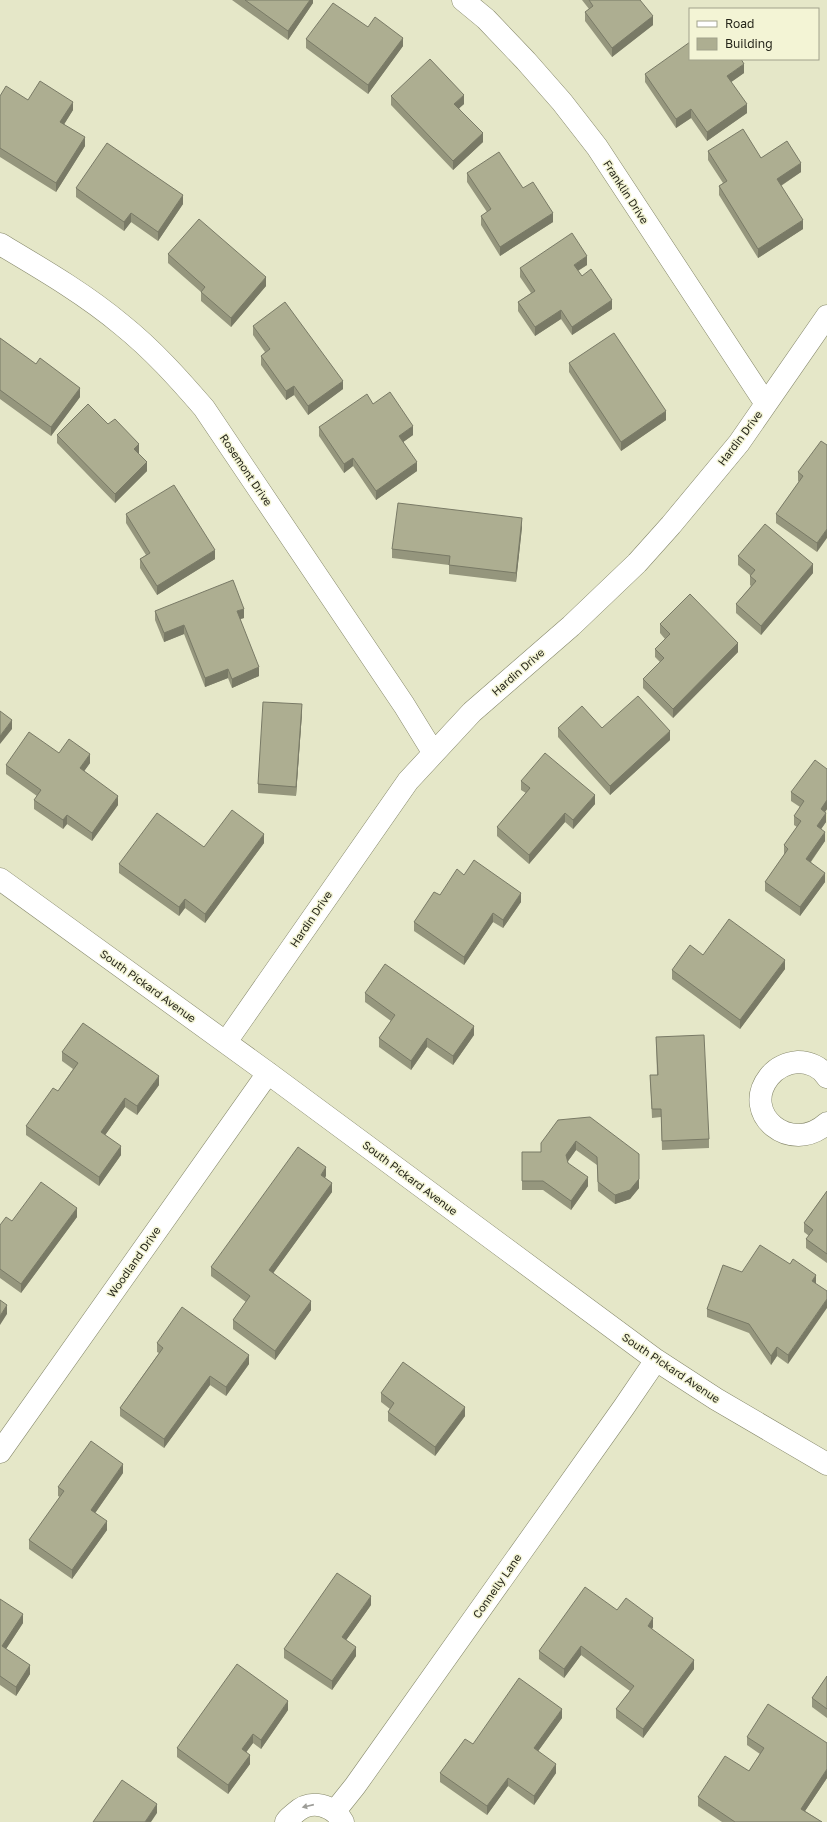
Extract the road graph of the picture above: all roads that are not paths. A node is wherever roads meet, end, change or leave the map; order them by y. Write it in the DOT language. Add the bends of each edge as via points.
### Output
graph roads {
  1 [pos="463,0"];
  2 [pos="0,244"];
  3 [pos="827,316"];
  4 [pos="766,404"];
  5 [pos="433,752"];
  6 [pos="0,879"];
  7 [pos="226,1042"];
  8 [pos="268,1073"];
  9 [pos="827,1077"];
  10 [pos="827,1123"];
  11 [pos="656,1360"];
  12 [pos="0,1452"];
  13 [pos="827,1464"];
  14 [pos="339,1816"];
  15 [pos="286,1822"];
  1 -- 4 [label="street, Franklin Drive" via="486,19 562,102 592,142"];
  2 -- 5 [label="street, Rosemont Drive" via="69,286 122,324 166,364 204,408"];
  3 -- 4 [label="street, Hardin Drive"];
  4 -- 5 [label="street, Hardin Drive" via="739,443 637,563 472,712"];
  5 -- 7 [label="street, Hardin Drive" via="372,830"];
  6 -- 7 [label="street, South Pickard Avenue"];
  7 -- 8 [label="street, South Pickard Avenue"];
  8 -- 11 [label="street, South Pickard Avenue"];
  8 -- 12 [label="street, Woodland Drive"];
  9 -- 10 [label="street" via="819,1068 806,1062 788,1063 774,1070 763,1084 761,1095 767,1119 784,1133 796,1136 807,1134"];
  11 -- 13 [label="street, South Pickard Avenue" via="716,1399"];
  11 -- 14 [label="street, Connelly Lane" via="359,1780"];
  14 -- 15 [label="street, Connelly Lane, one-way" via="320,1804 310,1805 300,1808"];
}
